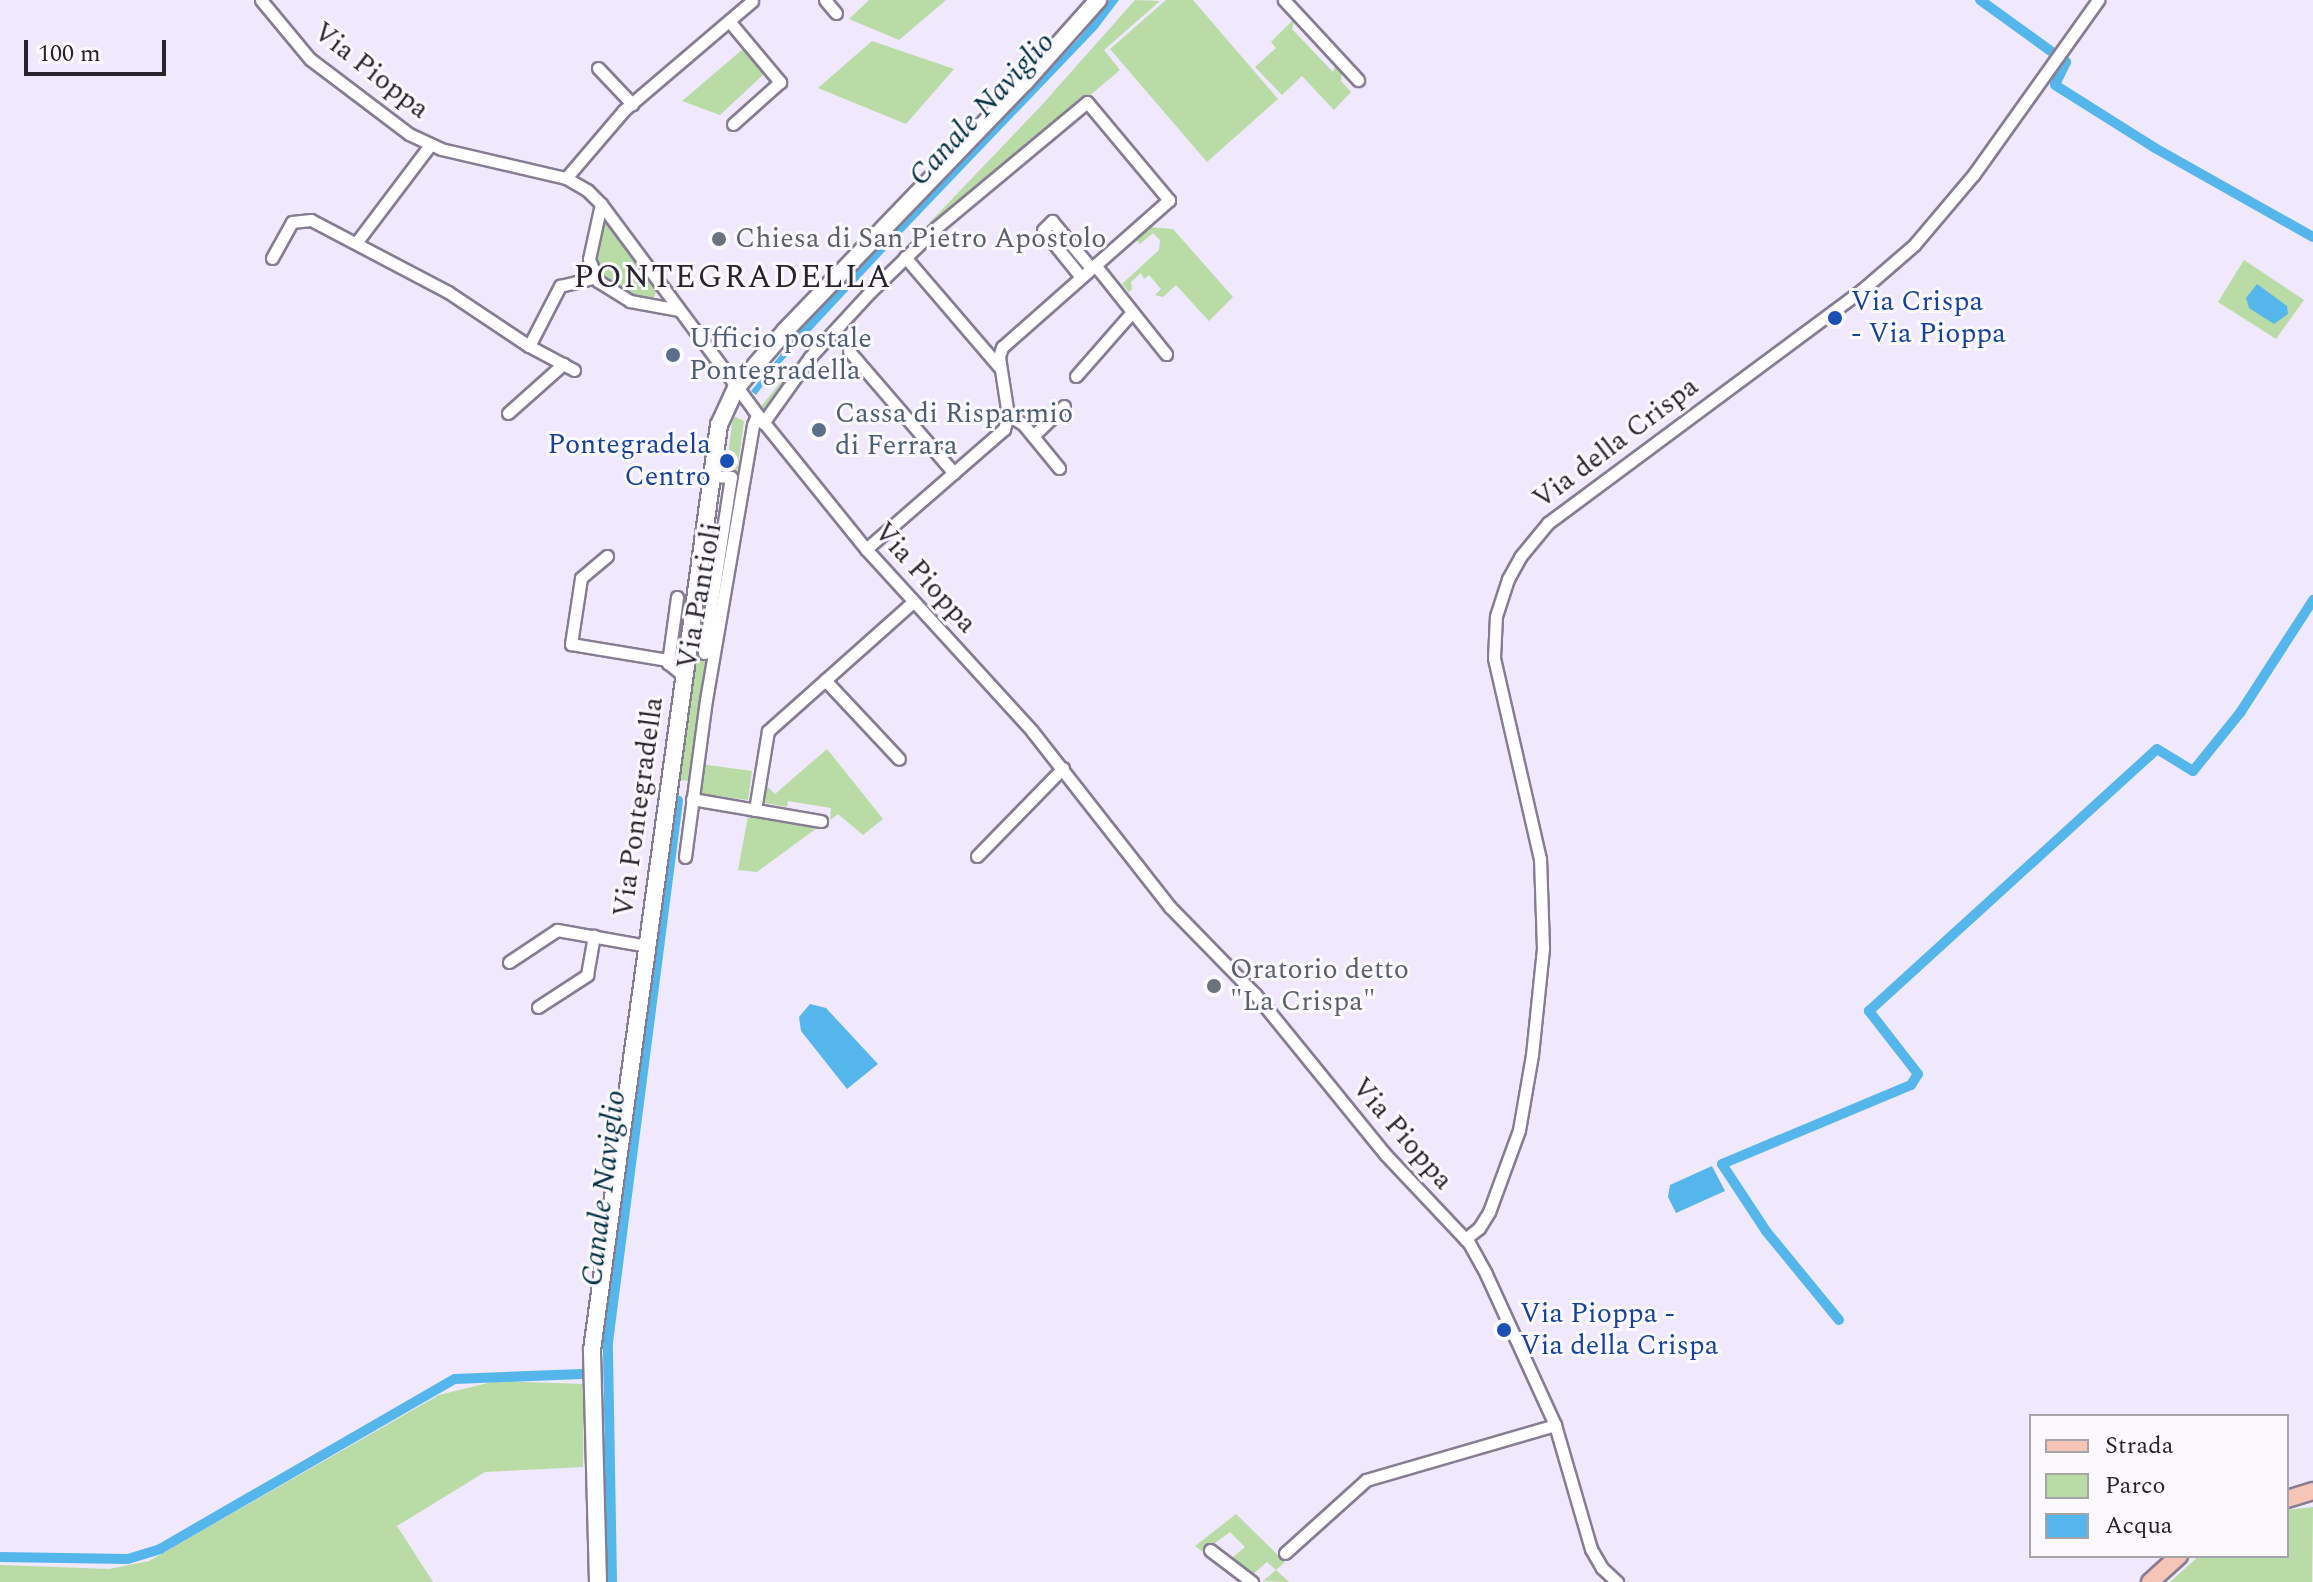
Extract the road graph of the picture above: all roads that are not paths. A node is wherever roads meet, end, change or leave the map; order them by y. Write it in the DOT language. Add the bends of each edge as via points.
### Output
graph roads {
  1 [pos="261,0"];
  2 [pos="825,0"];
  3 [pos="1098,0"];
  4 [pos="1284,0"];
  5 [pos="2098,0"];
  6 [pos="752,1"];
  7 [pos="836,13"];
  8 [pos="729,21"];
  9 [pos="598,68"];
  10 [pos="1358,80"];
  11 [pos="632,104"];
  12 [pos="733,124"];
  13 [pos="430,145"];
  14 [pos="566,178"];
  15 [pos="601,204"];
  16 [pos="356,243"];
  17 [pos="905,257"];
  18 [pos="272,258"];
  19 [pos="1093,267"];
  20 [pos="595,277"];
  21 [pos="1081,277"];
  22 [pos="679,310"];
  23 [pos="1132,312"];
  24 [pos="529,346"];
  25 [pos="849,351"];
  26 [pos="1166,354"];
  27 [pos="1001,369"];
  28 [pos="1076,376"];
  29 [pos="734,392"];
  30 [pos="1064,406"];
  31 [pos="508,413"];
  32 [pos="723,413"];
  33 [pos="1008,415"];
  34 [pos="760,419"];
  35 [pos="1033,436"];
  36 [pos="1059,468"];
  37 [pos="954,473"];
  38 [pos="866,549"];
  39 [pos="607,556"];
  40 [pos="677,597"];
  41 [pos="913,602"];
  42 [pos="702,653"];
  43 [pos="668,660"];
  44 [pos="684,676"];
  45 [pos="825,680"];
  46 [pos="899,759"];
  47 [pos="1063,768"];
  48 [pos="668,784"];
  49 [pos="693,786"];
  50 [pos="692,799"];
  51 [pos="755,810"];
  52 [pos="821,821"];
  53 [pos="977,856"];
  54 [pos="685,857"];
  55 [pos="594,936"];
  56 [pos="647,946"];
  57 [pos="509,962"];
  58 [pos="538,1007"];
  59 [pos="1465,1239"];
  60 [pos="1555,1425"];
  61 [pos="2313,1491"];
  62 [pos="2289,1498"];
  63 [pos="1210,1550"];
  64 [pos="1285,1553"];
  65 [pos="2177,1558"];
  66 [pos="1609,1580"];
  67 [pos="598,1582"];
  68 [pos="1252,1582"];
  69 [pos="2150,1582"];
  1 -- 13 [label="street, Via Pioppa" via="319,67 387,120"];
  2 -- 7 [label="street"];
  3 -- 29 [label="street, Via Pontegradella" via="982,128 832,280"];
  4 -- 10 [label="street"];
  5 -- 59 [label="street, Via della Crispa" via="1950,206 1902,257 1548,523 1508,579 1496,616 1494,658 1540,859 1543,948 1519,1130 1489,1212"];
  6 -- 8 [label="street"];
  8 -- 11 [label="street"];
  8 -- 12 [label="street" via="780,82"];
  9 -- 11 [label="street"];
  11 -- 14 [label="street"];
  13 -- 14 [label="street, Via Pioppa"];
  13 -- 16 [label="street"];
  14 -- 15 [label="street, Via Pioppa"];
  15 -- 20 [label="street" via="590,245"];
  15 -- 22 [label="street, Via Pioppa"];
  16 -- 18 [label="street" via="311,220 292,222"];
  16 -- 24 [label="street" via="448,292"];
  17 -- 19 [label="street" via="1087,102 1169,200"];
  17 -- 27 [label="street"];
  17 -- 34 [label="street" via="833,331"];
  19 -- 21 [label="street"];
  19 -- 21 [label="street" via="1052,221 1043,230"];
  19 -- 23 [label="street"];
  20 -- 22 [label="street" via="617,296"];
  20 -- 24 [label="street" via="560,286"];
  21 -- 27 [label="street" via="1002,347"];
  22 -- 29 [label="street, Via Pioppa"];
  23 -- 26 [label="street"];
  23 -- 28 [label="street"];
  24 -- 31 [label="street" via="569,367"];
  25 -- 37 [label="street"];
  27 -- 33 [label="street"];
  29 -- 32 [label="street, Via Pontegradella"];
  29 -- 34 [label="street, Via Pioppa"];
  30 -- 35 [label="street"];
  32 -- 34 [label="street" via="739,411"];
  32 -- 42 [label="street, Via Pontegradella" via="713,476"];
  33 -- 35 [label="street"];
  33 -- 37 [label="street" via="1001,433"];
  34 -- 38 [label="street, Via Pioppa"];
  34 -- 42 [label="street, Via Pantioli" via="753,425"];
  35 -- 36 [label="street"];
  37 -- 38 [label="street"];
  38 -- 41 [label="street, Via Pioppa"];
  39 -- 43 [label="street, Via Pontegradella" via="581,578 571,644"];
  40 -- 43 [label="street, Via Pontegradella"];
  41 -- 45 [label="street"];
  41 -- 47 [label="street, Via Pioppa"];
  42 -- 44 [label="street, Via Pontegradella"];
  42 -- 49 [label="street, Via Pantioli"];
  43 -- 44 [label="street, Via Pontegradella"];
  44 -- 48 [label="street, Via Pontegradella"];
  45 -- 46 [label="street"];
  45 -- 51 [label="street" via="768,731"];
  47 -- 53 [label="street"];
  47 -- 59 [label="street, Via Pioppa" via="1170,907 1255,994 1385,1154"];
  48 -- 49 [label="street"];
  48 -- 56 [label="street, Via Pontegradella"];
  49 -- 50 [label="street, Via Pantioli"];
  50 -- 51 [label="street"];
  50 -- 54 [label="street, Via Pantioli"];
  51 -- 52 [label="street"];
  55 -- 56 [label="street, Via Pontegradella"];
  55 -- 57 [label="street, Via Pontegradella" via="557,930"];
  55 -- 58 [label="street, Via Pontegradella" via="587,975"];
  56 -- 67 [label="street, Via Pontegradella" via="591,1365"];
  59 -- 60 [label="street, Via Pioppa"];
  60 -- 64 [label="street" via="1366,1480"];
  60 -- 66 [label="street, Via Pioppa" via="1591,1549"];
  61 -- 62 [label="main road"];
  63 -- 68 [label="street"];
  65 -- 69 [label="main road"];
}
